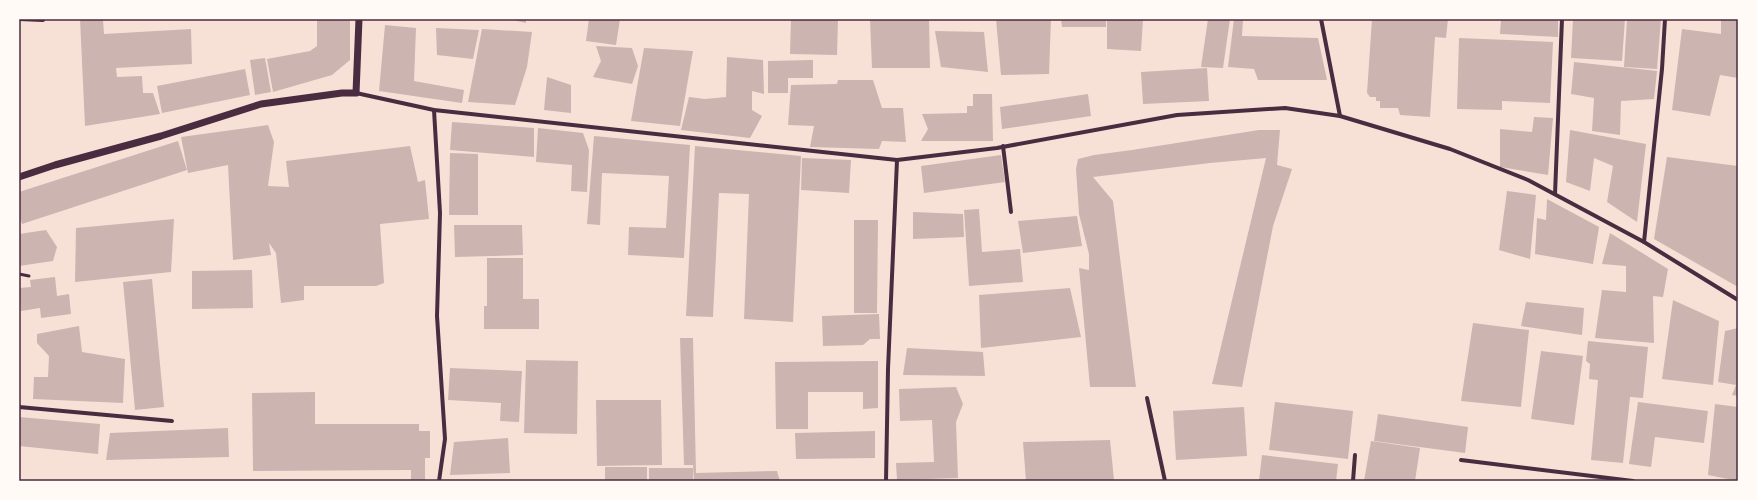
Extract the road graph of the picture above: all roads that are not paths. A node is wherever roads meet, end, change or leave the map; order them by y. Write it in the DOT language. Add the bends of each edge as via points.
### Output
graph roads {
  1 [pos="19,19"];
  2 [pos="359,19"];
  3 [pos="1321,19"];
  4 [pos="1562,19"];
  5 [pos="1665,19"];
  6 [pos="43,20"];
  7 [pos="356,92"];
  8 [pos="434,110"];
  9 [pos="1340,116"];
  10 [pos="1003,146"];
  11 [pos="897,160"];
  12 [pos="19,177"];
  13 [pos="1555,194"];
  14 [pos="1011,212"];
  15 [pos="1644,242"];
  16 [pos="19,274"];
  17 [pos="29,276"];
  18 [pos="1738,300"];
  19 [pos="1148,398"];
  20 [pos="19,408"];
  21 [pos="172,421"];
  22 [pos="1355,455"];
  23 [pos="1461,460"];
  24 [pos="439,481"];
  25 [pos="886,481"];
  26 [pos="1165,481"];
  27 [pos="1353,481"];
  28 [pos="1633,481"];
  1 -- 6 [label="street"];
  2 -- 7 [label="street"];
  3 -- 9 [label="street"];
  4 -- 13 [label="street"];
  5 -- 15 [label="street"];
  7 -- 8 [label="street"];
  7 -- 12 [label="street" via="262,104 161,136 55,164"];
  8 -- 11 [label="street"];
  8 -- 24 [label="street" via="440,213 436,316 445,439"];
  9 -- 10 [label="street" via="1285,108 1177,115"];
  9 -- 13 [label="street" via="1450,149 1528,180"];
  10 -- 11 [label="street"];
  10 -- 14 [label="street"];
  11 -- 25 [label="street"];
  13 -- 15 [label="street"];
  15 -- 18 [label="street"];
  16 -- 17 [label="lane"];
  19 -- 26 [label="street"];
  20 -- 21 [label="street"];
  22 -- 27 [label="street"];
  23 -- 28 [label="street"];
}
